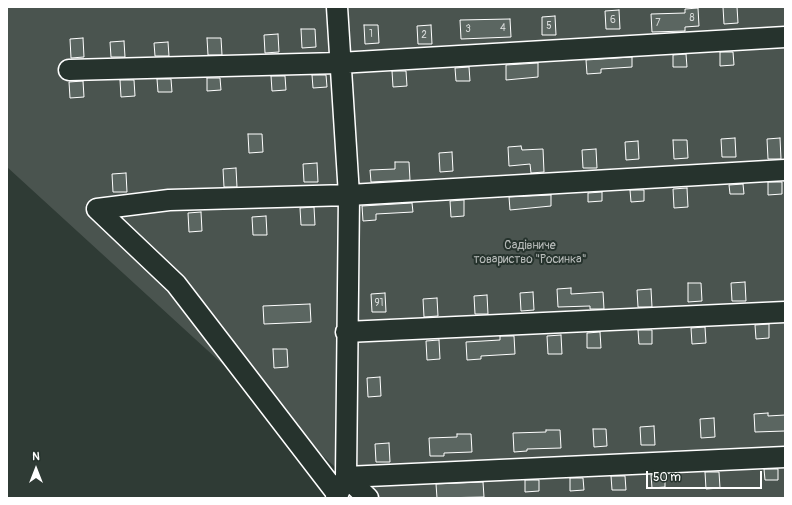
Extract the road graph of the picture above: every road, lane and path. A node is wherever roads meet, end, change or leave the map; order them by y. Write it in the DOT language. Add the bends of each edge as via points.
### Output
graph roads {
  1 [pos="337,7"];
  2 [pos="785,37"];
  3 [pos="339,63"];
  4 [pos="69,70"];
  5 [pos="785,170"];
  6 [pos="349,195"];
  7 [pos="785,312"];
  8 [pos="346,332"];
  9 [pos="785,457"];
  10 [pos="340,490"];
  11 [pos="368,498"];
  1 -- 3 [label="lane"];
  2 -- 3 [label="lane"];
  3 -- 4 [label="lane"];
  3 -- 6 [label="lane"];
  5 -- 6 [label="lane"];
  6 -- 8 [label="lane"];
  6 -- 10 [label="lane" via="169,200 96,209 176,284"];
  7 -- 8 [label="lane"];
  8 -- 10 [label="lane"];
  9 -- 10 [label="lane"];
  10 -- 11 [label="lane"];
}
